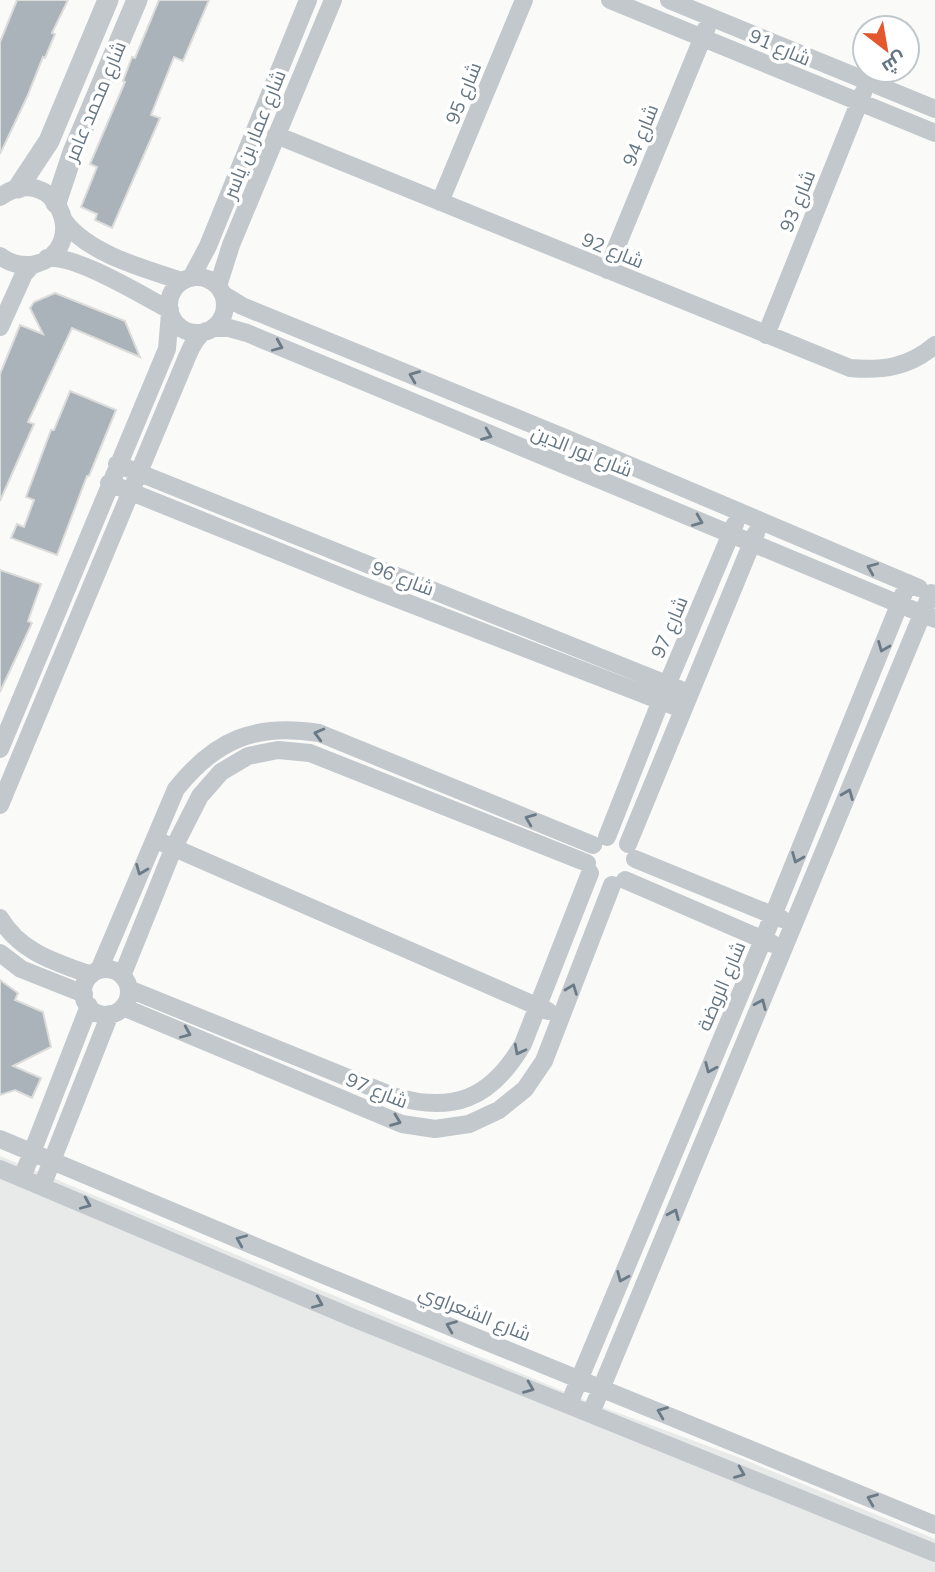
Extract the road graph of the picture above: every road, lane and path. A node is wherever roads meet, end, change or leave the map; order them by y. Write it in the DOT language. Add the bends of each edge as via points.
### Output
graph roads {
  1 [pos="108,0"];
  2 [pos="137,0"];
  3 [pos="308,0"];
  4 [pos="332,0"];
  5 [pos="524,0"];
  6 [pos="610,0"];
  7 [pos="669,0"];
  8 [pos="711,17"];
  9 [pos="703,37"];
  10 [pos="851,76"];
  11 [pos="868,84"];
  12 [pos="871,84"];
  13 [pos="859,103"];
  14 [pos="935,109"];
  15 [pos="935,132"];
  16 [pos="276,135"];
  17 [pos="9,192"];
  18 [pos="440,202"];
  19 [pos="61,212"];
  20 [pos="0,256"];
  21 [pos="40,262"];
  22 [pos="607,270"];
  23 [pos="186,279"];
  24 [pos="221,291"];
  25 [pos="170,311"];
  26 [pos="0,327"];
  27 [pos="210,330"];
  28 [pos="766,335"];
  29 [pos="935,345"];
  30 [pos="117,464"];
  31 [pos="138,472"];
  32 [pos="109,483"];
  33 [pos="130,492"];
  34 [pos="740,512"];
  35 [pos="762,520"];
  36 [pos="731,535"];
  37 [pos="752,543"];
  38 [pos="908,583"];
  39 [pos="933,594"];
  40 [pos="900,605"];
  41 [pos="929,616"];
  42 [pos="664,693"];
  43 [pos="685,701"];
  44 [pos="0,750"];
  45 [pos="0,805"];
  46 [pos="154,838"];
  47 [pos="600,841"];
  48 [pos="174,847"];
  49 [pos="631,852"];
  50 [pos="588,868"];
  51 [pos="618,883"];
  52 [pos="774,915"];
  53 [pos="0,918"];
  54 [pos="795,924"];
  55 [pos="763,940"];
  56 [pos="785,949"];
  57 [pos="0,953"];
  58 [pos="95,973"];
  59 [pos="126,982"];
  60 [pos="86,1000"];
  61 [pos="539,1007"];
  62 [pos="116,1010"];
  63 [pos="562,1016"];
  64 [pos="0,1139"];
  65 [pos="32,1152"];
  66 [pos="52,1160"];
  67 [pos="0,1169"];
  68 [pos="22,1178"];
  69 [pos="42,1186"];
  70 [pos="579,1378"];
  71 [pos="601,1387"];
  72 [pos="569,1404"];
  73 [pos="591,1413"];
  74 [pos="935,1525"];
  75 [pos="935,1553"];
  1 -- 17 [label="street, شارع محمد عامر" via="49,141"];
  2 -- 19 [label="street, شارع محمد عامر" via="73,152"];
  3 -- 23 [label="street, شارع عمار بن ياسر" via="208,246"];
  4 -- 16 [label="street, شارع عمار بن ياسر"];
  5 -- 18 [label="street, شارع 95"];
  6 -- 9 [label="street, شارع 91"];
  7 -- 8 [label="street, شارع 91"];
  8 -- 9 [label="street, شارع 94"];
  8 -- 10 [label="street, شارع 91"];
  9 -- 13 [label="street, شارع 91"];
  9 -- 22 [label="street, شارع 94"];
  11 -- 13 [label="street, شارع 93"];
  12 -- 14 [label="street, شارع 91"];
  13 -- 15 [label="street, شارع 91"];
  13 -- 28 [label="street, شارع 93"];
  16 -- 18 [label="street, شارع 92"];
  16 -- 24 [label="street, شارع عمار بن ياسر" via="231,245"];
  17 -- 19 [label="street" via="40,190"];
  18 -- 22 [label="street, شارع 92"];
  19 -- 21 [label="street" via="61,242"];
  19 -- 23 [label="street" via="80,239 142,269"];
  20 -- 21 [label="street" via="12,263"];
  21 -- 25 [label="street" via="53,258 79,265"];
  21 -- 26 [label="street" via="24,274"];
  22 -- 28 [label="street, شارع 92"];
  23 -- 24 [label="street" via="206,278"];
  23 -- 25 [label="street" via="171,296"];
  24 -- 27 [label="street" via="224,312"];
  34 -- 24 [label="street, شارع نور الدين, one-way" via="242,306"];
  25 -- 27 [label="street" via="184,330"];
  25 -- 30 [label="street" via="167,349"];
  27 -- 31 [label="street" via="202,332 191,348"];
  27 -- 36 [label="street, شارع نور الدين, one-way" via="229,328 247,333"];
  28 -- 29 [label="street, شارع 92" via="850,368 875,370 901,366"];
  30 -- 31 [label="street, شارع 96"];
  30 -- 32 [label="street"];
  31 -- 33 [label="street"];
  31 -- 42 [label="street, شارع 96"];
  32 -- 33 [label="street, شارع 96"];
  32 -- 44 [label="street"];
  33 -- 42 [label="street, شارع 96" via="364,586"];
  33 -- 45 [label="street"];
  34 -- 35 [label="street, شارع نور الدين"];
  34 -- 36 [label="street, شارع 97"];
  35 -- 37 [label="street"];
  38 -- 35 [label="street, شارع نور الدين, one-way"];
  36 -- 37 [label="street, شارع نور الدين"];
  36 -- 42 [label="street, شارع 97"];
  37 -- 40 [label="street, شارع نور الدين"];
  37 -- 43 [label="street"];
  38 -- 39 [label="street, شارع نور الدين"];
  38 -- 40 [label="street, شارع الروضة"];
  39 -- 41 [label="street"];
  40 -- 41 [label="street, شارع نور الدين"];
  40 -- 52 [label="street, شارع الروضة, one-way"];
  54 -- 41 [label="street, one-way"];
  42 -- 43 [label="street, شارع 96"];
  42 -- 47 [label="street, شارع 97"];
  43 -- 49 [label="street"];
  47 -- 46 [label="street, one-way" via="319,733 293,729 265,730 214,750 176,789"];
  46 -- 48 [label="street"];
  46 -- 58 [label="street, one-way"];
  47 -- 49 [label="street" via="618,838"];
  47 -- 50 [label="street" via="588,853"];
  48 -- 50 [label="street" via="200,796 221,772 248,756 278,750 310,753"];
  48 -- 59 [label="street"];
  48 -- 61 [label="street"];
  49 -- 51 [label="street" via="632,871"];
  49 -- 52 [label="street"];
  50 -- 51 [label="street" via="599,882"];
  50 -- 61 [label="street, شارع 97"];
  51 -- 55 [label="street"];
  63 -- 51 [label="street, شارع 97, one-way"];
  52 -- 54 [label="street"];
  52 -- 55 [label="street, شارع الروضة"];
  53 -- 58 [label="street" via="34,952"];
  54 -- 56 [label="street"];
  55 -- 56 [label="street"];
  55 -- 70 [label="street, شارع الروضة, one-way"];
  71 -- 56 [label="street, one-way"];
  57 -- 60 [label="street" via="21,969"];
  58 -- 59 [label="street" via="112,970"];
  58 -- 60 [label="street" via="85,984"];
  61 -- 59 [label="street, شارع 97, one-way" via="510,1067 491,1085 469,1098 418,1103"];
  59 -- 62 [label="street" via="127,1002"];
  60 -- 62 [label="street" via="102,1014"];
  60 -- 65 [label="street"];
  61 -- 63 [label="street"];
  62 -- 63 [label="street, شارع 97, one-way" via="402,1124 435,1129 469,1124 499,1110 525,1089 544,1061"];
  62 -- 66 [label="street"];
  64 -- 65 [label="street, شارع الشعراوي"];
  65 -- 66 [label="street, شارع الشعراوي"];
  65 -- 68 [label="street"];
  66 -- 69 [label="street"];
  70 -- 66 [label="street, شارع الشعراوي, one-way"];
  67 -- 68 [label="street"];
  68 -- 69 [label="street"];
  69 -- 72 [label="street, one-way"];
  70 -- 71 [label="street, شارع الشعراوي"];
  70 -- 72 [label="street, شارع الروضة"];
  71 -- 73 [label="street"];
  74 -- 71 [label="street, شارع الشعراوي, one-way"];
  72 -- 73 [label="street"];
  73 -- 75 [label="street, one-way"];
}
